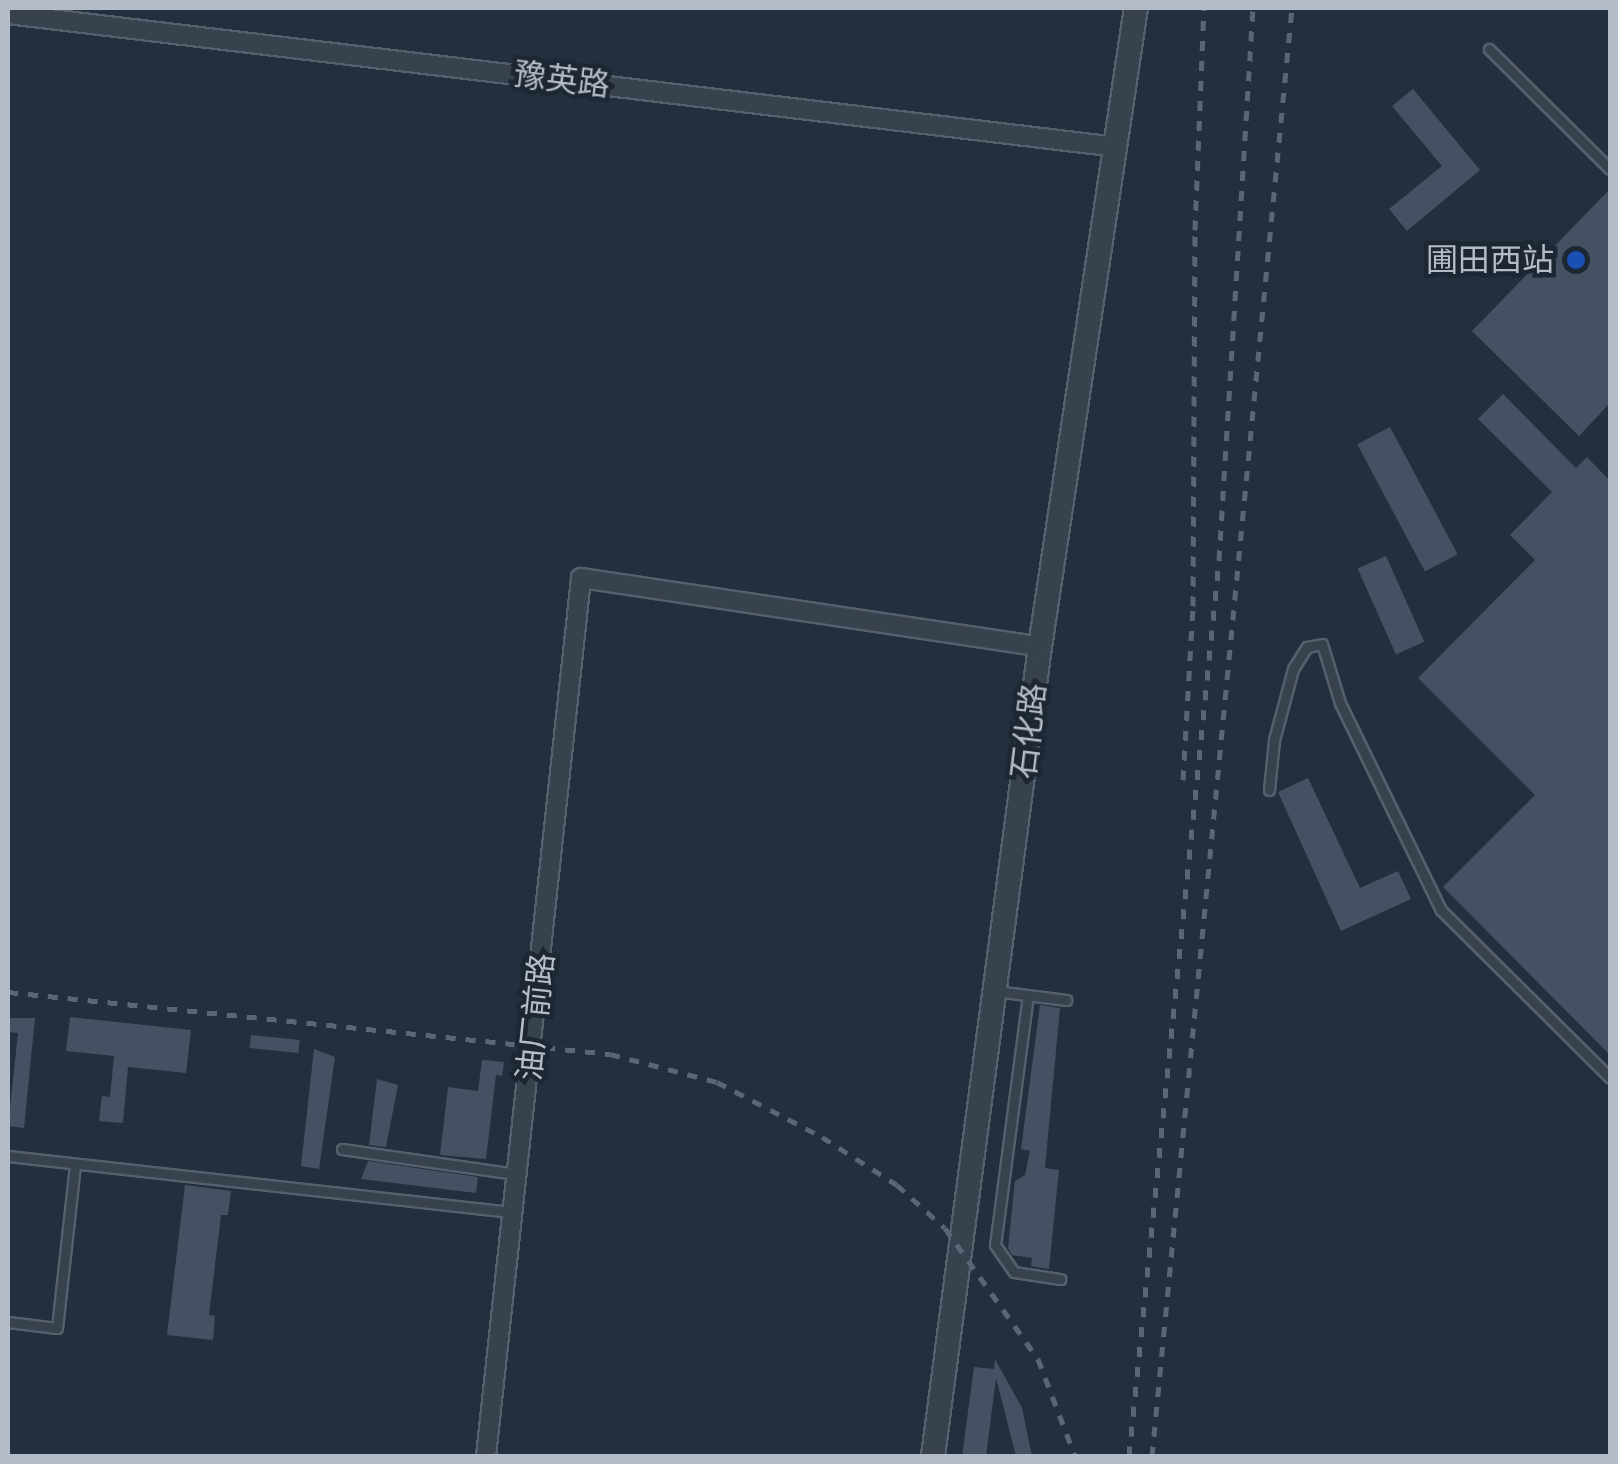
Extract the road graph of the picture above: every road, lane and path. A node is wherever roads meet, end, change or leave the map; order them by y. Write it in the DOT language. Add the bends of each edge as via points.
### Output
graph roads {
  1 [pos="1136,8"];
  2 [pos="8,14"];
  3 [pos="1488,48"];
  4 [pos="1116,146"];
  5 [pos="1610,170"];
  6 [pos="1040,647"];
  7 [pos="1269,790"];
  8 [pos="994,991"];
  9 [pos="1028,995"];
  10 [pos="1066,1000"];
  11 [pos="1610,1078"];
  12 [pos="342,1149"];
  13 [pos="8,1156"];
  14 [pos="75,1164"];
  15 [pos="518,1175"];
  16 [pos="514,1212"];
  17 [pos="1060,1279"];
  18 [pos="8,1322"];
  19 [pos="486,1456"];
  20 [pos="933,1456"];
  1 -- 4 [label="street, 石化路"];
  2 -- 4 [label="street, 豫英路"];
  3 -- 5 [label="lane"];
  4 -- 6 [label="street, 石化路"];
  6 -- 8 [label="street, 石化路"];
  6 -- 15 [label="street, 油厂前路" via="581,578"];
  7 -- 11 [label="lane" via="1293,669 1307,647 1322,644 1340,703 1441,910"];
  8 -- 9 [label="lane"];
  8 -- 20 [label="street, 石化路"];
  9 -- 10 [label="lane"];
  9 -- 17 [label="lane" via="994,1245 1014,1272"];
  12 -- 15 [label="lane"];
  13 -- 14 [label="lane"];
  14 -- 16 [label="lane"];
  14 -- 18 [label="lane" via="57,1328"];
  15 -- 16 [label="street, 油厂前路"];
  16 -- 19 [label="street, 油厂前路"];
}
